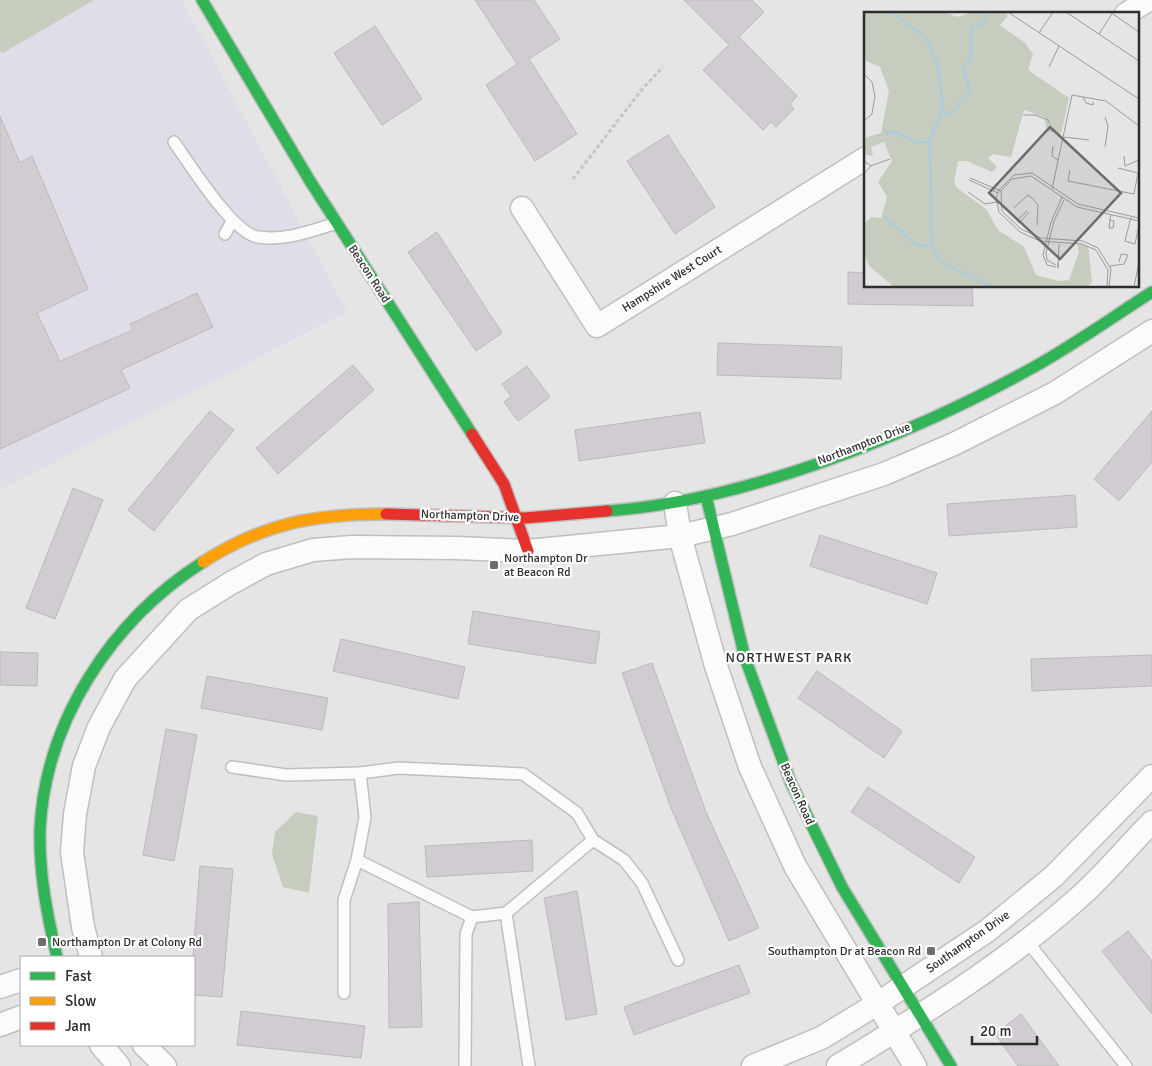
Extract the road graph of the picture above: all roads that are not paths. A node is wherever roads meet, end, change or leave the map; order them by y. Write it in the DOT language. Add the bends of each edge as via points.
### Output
graph roads {
  1 [pos="202,0"];
  2 [pos="1148,0"];
  3 [pos="1129,12"];
  4 [pos="174,142"];
  5 [pos="864,159"];
  6 [pos="522,208"];
  7 [pos="232,221"];
  8 [pos="337,223"];
  9 [pos="225,234"];
  10 [pos="1152,292"];
  11 [pos="1152,331"];
  12 [pos="706,496"];
  13 [pos="675,503"];
  14 [pos="515,517"];
  15 [pos="714,528"];
  16 [pos="680,536"];
  17 [pos="528,551"];
  18 [pos="88,678"];
  19 [pos="117,694"];
  20 [pos="232,767"];
  21 [pos="360,773"];
  22 [pos="1152,776"];
  23 [pos="1152,822"];
  24 [pos="593,840"];
  25 [pos="357,860"];
  26 [pos="506,913"];
  27 [pos="472,917"];
  28 [pos="1028,940"];
  29 [pos="57,956"];
  30 [pos="88,956"];
  31 [pos="678,960"];
  32 [pos="20,980"];
  33 [pos="903,987"];
  34 [pos="0,988"];
  35 [pos="344,993"];
  36 [pos="877,1004"];
  37 [pos="921,1015"];
  38 [pos="20,1017"];
  39 [pos="0,1025"];
  40 [pos="894,1032"];
  41 [pos="102,1046"];
  42 [pos="145,1046"];
  43 [pos="119,1066"];
  44 [pos="165,1066"];
  45 [pos="465,1066"];
  46 [pos="529,1066"];
  47 [pos="753,1066"];
  48 [pos="838,1066"];
  49 [pos="915,1066"];
  50 [pos="951,1066"];
  51 [pos="1126,1066"];
  1 -- 8 [label="street, Beacon Road"];
  2 -- 3 [label="street"];
  4 -- 7 [label="lane"];
  5 -- 6 [label="street, Hampshire West Court" via="597,326"];
  7 -- 8 [label="lane" via="257,238 292,237"];
  7 -- 9 [label="lane"];
  8 -- 14 [label="street, Beacon Road" via="504,484"];
  10 -- 12 [label="street, Northampton Drive" via="1038,365 941,414 872,443"];
  11 -- 15 [label="street" via="1055,393 954,444 884,474"];
  12 -- 13 [label="street, Northampton Drive"];
  12 -- 15 [label="street, Beacon Road"];
  13 -- 14 [label="street, Northampton Drive"];
  13 -- 16 [label="street"];
  14 -- 17 [label="street, Beacon Road"];
  14 -- 18 [label="street, Northampton Drive" via="351,514 306,518 254,534 214,554 167,585 98,660"];
  15 -- 16 [label="street"];
  15 -- 33 [label="street, Beacon Road" via="745,658 791,783 842,887"];
  16 -- 17 [label="street"];
  16 -- 36 [label="street" via="726,701 750,767 795,866"];
  17 -- 19 [label="street" via="352,547 313,550 266,564 188,610 125,679"];
  18 -- 19 [label="street"];
  18 -- 29 [label="street, Northampton Drive" via="52,757 42,810 40,853 43,889"];
  19 -- 30 [label="street" via="99,727 84,766 75,814 72,852"];
  20 -- 21 [label="lane" via="286,775"];
  21 -- 24 [label="lane" via="399,768 523,774 576,813"];
  21 -- 25 [label="lane" via="365,817"];
  22 -- 33 [label="street, Southampton Drive" via="1054,876 987,931"];
  23 -- 28 [label="street" via="1076,900"];
  24 -- 26 [label="lane"];
  24 -- 31 [label="lane" via="624,860 642,883"];
  25 -- 27 [label="lane"];
  25 -- 35 [label="lane" via="344,900"];
  26 -- 27 [label="lane"];
  26 -- 46 [label="lane"];
  27 -- 45 [label="lane" via="466,934"];
  28 -- 37 [label="street"];
  28 -- 51 [label="lane"];
  32 -- 34 [label="street"];
  33 -- 36 [label="street, Southampton Drive"];
  33 -- 37 [label="street, Beacon Road"];
  36 -- 40 [label="street"];
  36 -- 47 [label="street, Southampton Drive" via="821,1038"];
  37 -- 40 [label="street"];
  37 -- 50 [label="street, Beacon Road"];
  38 -- 39 [label="street"];
  40 -- 48 [label="street"];
  40 -- 49 [label="street"];
  41 -- 43 [label="street"];
  42 -- 44 [label="street"];
}
